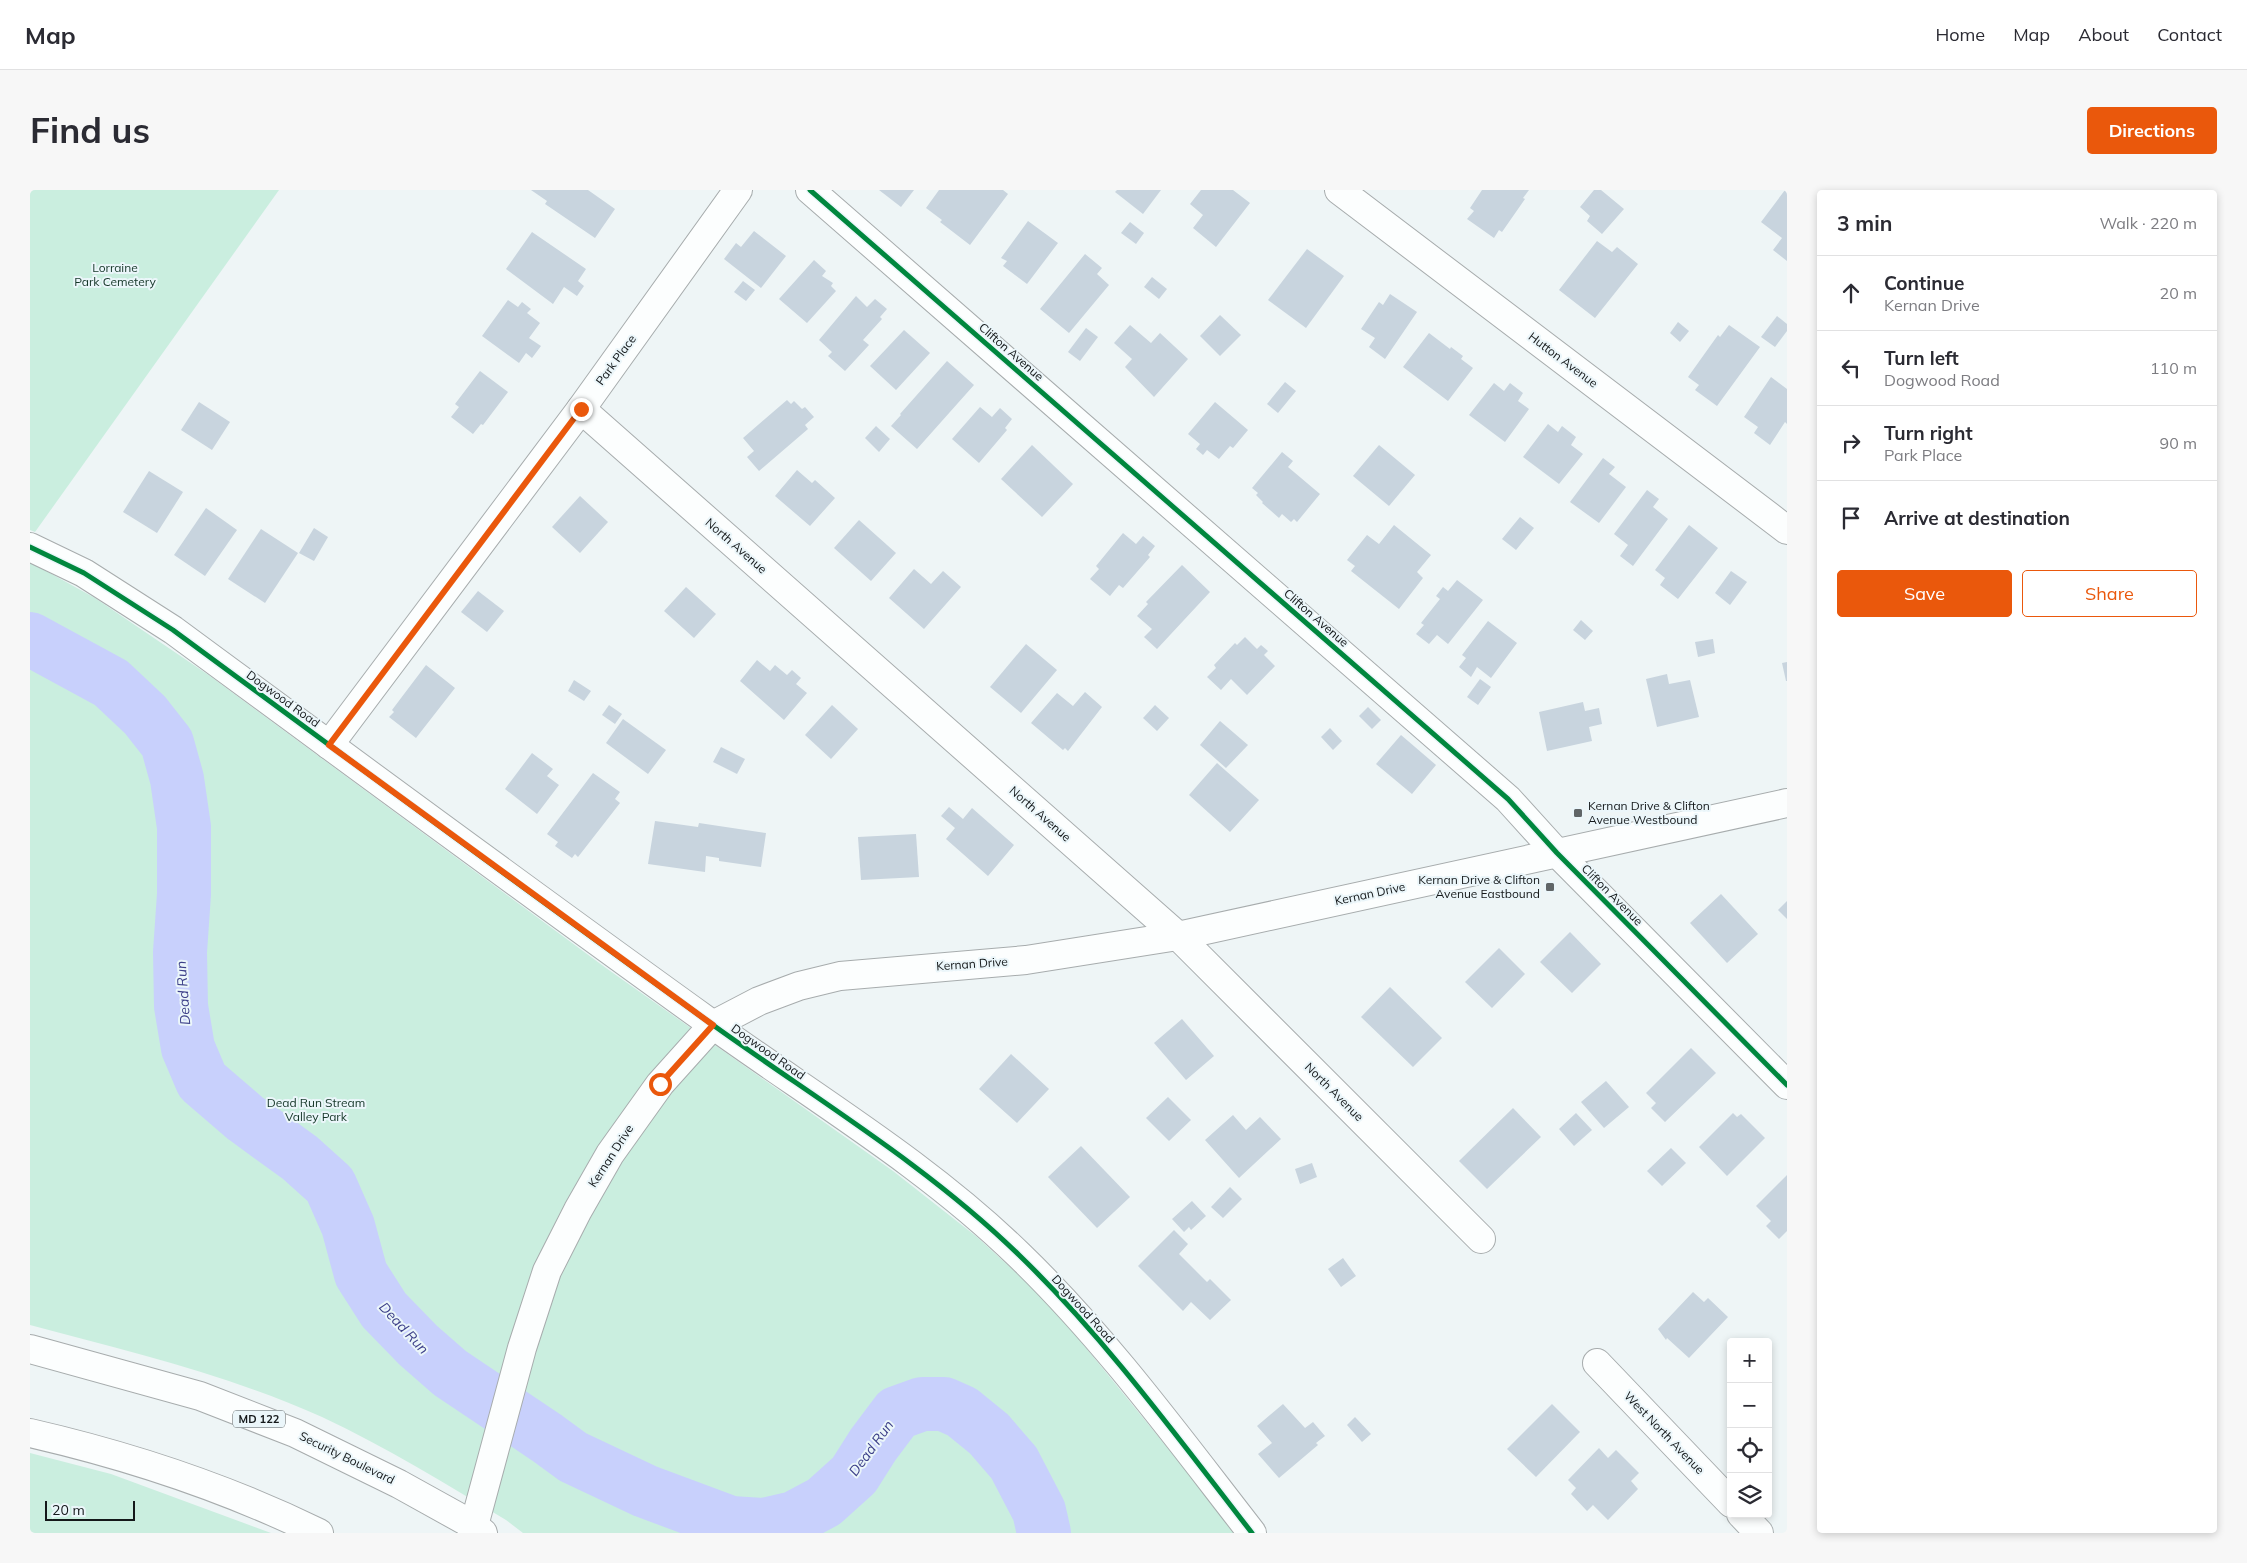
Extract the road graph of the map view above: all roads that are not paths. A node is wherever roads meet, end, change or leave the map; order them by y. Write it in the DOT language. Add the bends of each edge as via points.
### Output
graph roads {
  1 [pos="738,190"];
  2 [pos="810,190"];
  3 [pos="1339,190"];
  4 [pos="581,409"];
  5 [pos="1784,521"];
  6 [pos="30,547"];
  7 [pos="329,745"];
  8 [pos="1787,803"];
  9 [pos="1557,853"];
  10 [pos="1178,936"];
  11 [pos="713,1025"];
  12 [pos="1787,1085"];
  13 [pos="1481,1239"];
  14 [pos="30,1349"];
  15 [pos="1597,1363"];
  16 [pos="30,1433"];
  17 [pos="1727,1499"];
  18 [pos="1745,1518"];
  19 [pos="476,1530"];
  20 [pos="319,1533"];
  21 [pos="1252,1533"];
  22 [pos="1759,1533"];
  1 -- 4 [label="street, Park Place"];
  2 -- 9 [label="street, Clifton Avenue" via="1508,799"];
  3 -- 5 [label="street, Hutton Avenue"];
  4 -- 7 [label="street, Park Place"];
  4 -- 10 [label="street, North Avenue"];
  6 -- 7 [label="street, Dogwood Road" via="84,573 173,630"];
  7 -- 11 [label="street, Dogwood Road"];
  8 -- 9 [label="street, Kernan Drive"];
  9 -- 10 [label="street, Kernan Drive"];
  9 -- 12 [label="street, Clifton Avenue"];
  10 -- 11 [label="street, Kernan Drive" via="1026,960 840,976 767,998"];
  10 -- 13 [label="street, North Avenue"];
  11 -- 19 [label="street, Kernan Drive" via="660,1084 610,1154 547,1271 522,1348"];
  11 -- 21 [label="street, Dogwood Road" via="910,1164 1018,1253 1103,1345"];
  14 -- 19 [label="street, Security Boulevard / MD 122" via="200,1396 278,1426 399,1484"];
  15 -- 17 [label="street, West North Avenue"];
  16 -- 20 [label="street" via="174,1473 265,1507"];
  18 -- 22 [label="street"];
}
